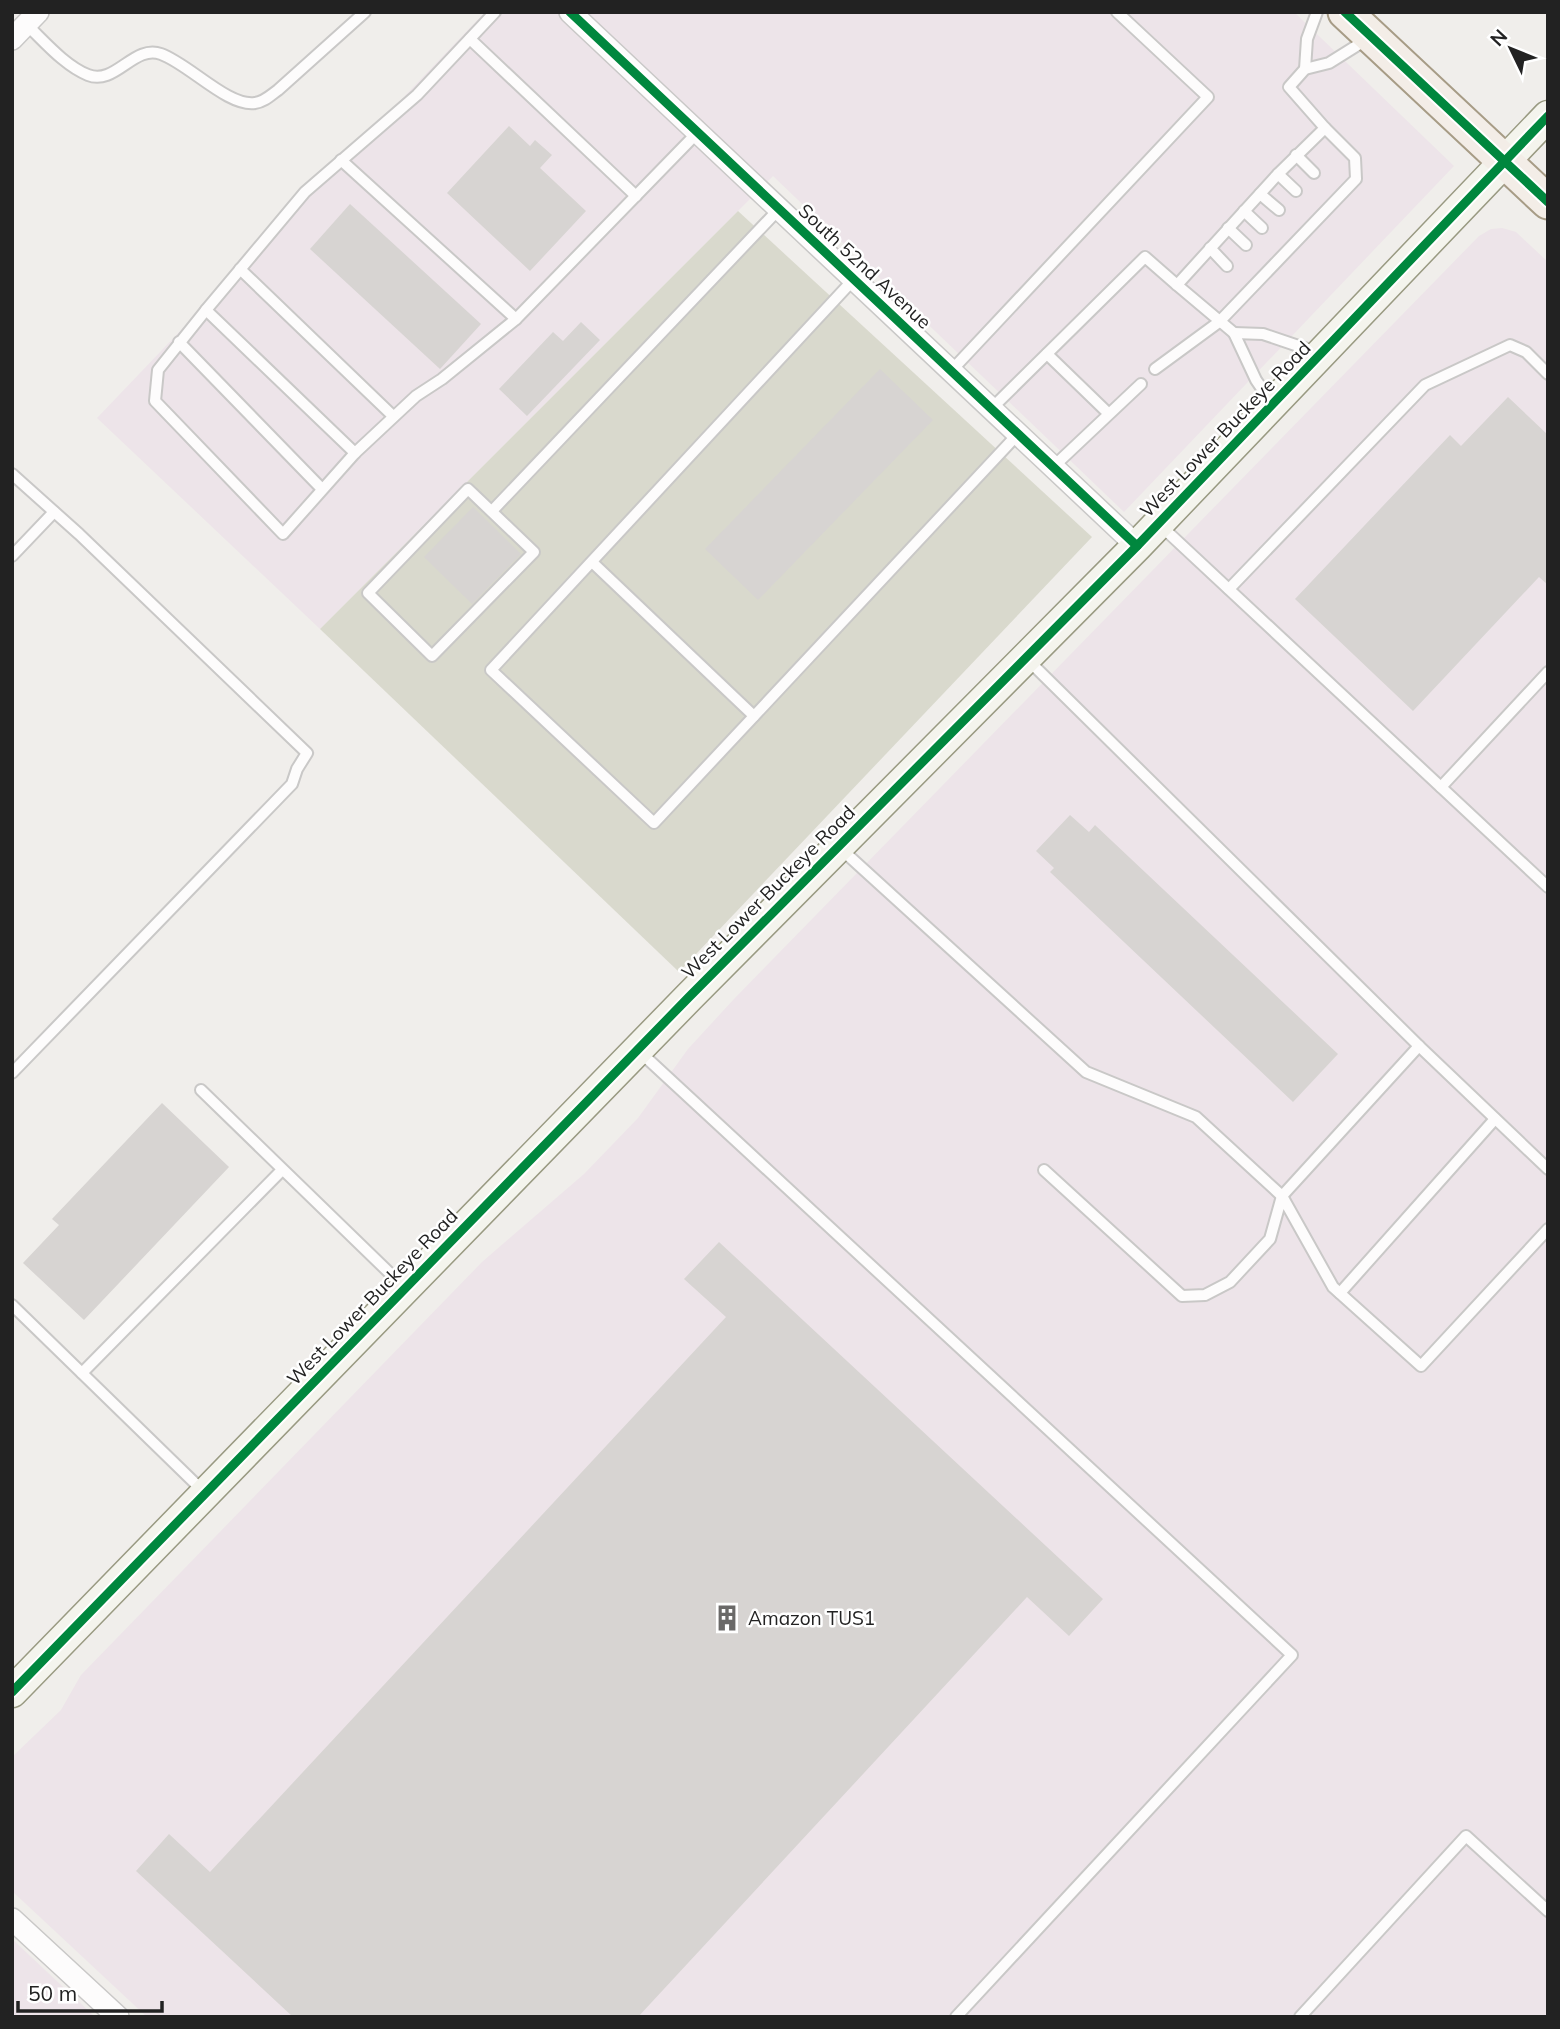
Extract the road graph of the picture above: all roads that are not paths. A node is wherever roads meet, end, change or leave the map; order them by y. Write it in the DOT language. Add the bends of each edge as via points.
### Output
graph roads {
  1 [pos="365,12"];
  2 [pos="495,12"];
  3 [pos="570,12"];
  4 [pos="1317,12"];
  5 [pos="1345,12"];
  6 [pos="1123,14"];
  7 [pos="25,25"];
  8 [pos="1371,37"];
  9 [pos="470,39"];
  10 [pos="1305,69"];
  11 [pos="1548,116"];
  12 [pos="1325,128"];
  13 [pos="698,132"];
  14 [pos="1296,155"];
  15 [pos="341,160"];
  16 [pos="1505,162"];
  17 [pos="1314,173"];
  18 [pos="1278,174"];
  19 [pos="1329,187"];
  20 [pos="1296,191"];
  21 [pos="1260,194"];
  22 [pos="636,196"];
  23 [pos="1339,197"];
  24 [pos="1548,202"];
  25 [pos="1314,206"];
  26 [pos="779,209"];
  27 [pos="1279,210"];
  28 [pos="1244,211"];
  29 [pos="1323,215"];
  30 [pos="1295,225"];
  31 [pos="1228,228"];
  32 [pos="1262,228"];
  33 [pos="1305,234"];
  34 [pos="1246,245"];
  35 [pos="1210,248"];
  36 [pos="1227,266"];
  37 [pos="240,269"];
  38 [pos="854,279"];
  39 [pos="1243,281"];
  40 [pos="1177,285"];
  41 [pos="1252,289"];
  42 [pos="206,310"];
  43 [pos="516,319"];
  44 [pos="1219,322"];
  45 [pos="1234,333"];
  46 [pos="179,342"];
  47 [pos="1047,354"];
  48 [pos="1322,354"];
  49 [pos="1155,369"];
  50 [pos="951,371"];
  51 [pos="1548,374"];
  52 [pos="1141,384"];
  53 [pos="1273,405"];
  54 [pos="991,409"];
  55 [pos="1108,413"];
  56 [pos="393,416"];
  57 [pos="1018,434"];
  58 [pos="355,453"];
  59 [pos="1053,467"];
  60 [pos="12,474"];
  61 [pos="322,489"];
  62 [pos="492,511"];
  63 [pos="54,512"];
  64 [pos="1158,523"];
  65 [pos="1137,546"];
  66 [pos="12,556"];
  67 [pos="592,562"];
  68 [pos="1229,589"];
  69 [pos="1026,658"];
  70 [pos="1548,672"];
  71 [pos="754,716"];
  72 [pos="1441,787"];
  73 [pos="838,847"];
  74 [pos="1548,887"];
  75 [pos="1419,1046"];
  76 [pos="638,1050"];
  77 [pos="12,1073"];
  78 [pos="201,1090"];
  79 [pos="1495,1119"];
  80 [pos="1548,1169"];
  81 [pos="282,1170"];
  82 [pos="1044,1170"];
  83 [pos="1282,1196"];
  84 [pos="1548,1229"];
  85 [pos="405,1289"];
  86 [pos="1340,1293"];
  87 [pos="12,1305"];
  88 [pos="82,1373"];
  89 [pos="205,1493"];
  90 [pos="12,1692"];
  91 [pos="1548,1911"];
  92 [pos="12,1919"];
  93 [pos="118,2017"];
  94 [pos="956,2017"];
  95 [pos="1300,2017"];
  1 -- 7 [label="lane" via="278,90 252,103 226,96 178,62 153,51 99,78 78,70"];
  2 -- 9 [label="lane"];
  3 -- 13 [label="street, South 52nd Avenue"];
  4 -- 10 [label="lane" via="1307,39"];
  5 -- 8 [label="main road"];
  6 -- 50 [label="lane" via="1209,97"];
  8 -- 10 [label="lane" via="1329,63"];
  8 -- 16 [label="main road"];
  9 -- 15 [label="lane" via="417,95"];
  9 -- 22 [label="lane"];
  10 -- 12 [label="lane" via="1289,87"];
  11 -- 16 [label="main road, West Lower Buckeye Road"];
  12 -- 14 [label="lane"];
  12 -- 23 [label="lane" via="1355,158 1356,179"];
  13 -- 22 [label="lane"];
  13 -- 26 [label="street, South 52nd Avenue"];
  14 -- 17 [label="lane"];
  14 -- 18 [label="lane"];
  15 -- 37 [label="lane" via="304,192"];
  15 -- 43 [label="lane"];
  16 -- 24 [label="main road"];
  16 -- 48 [label="main road, West Lower Buckeye Road"];
  18 -- 20 [label="lane"];
  18 -- 21 [label="lane"];
  19 -- 23 [label="lane"];
  21 -- 27 [label="lane"];
  21 -- 28 [label="lane"];
  22 -- 43 [label="lane"];
  23 -- 29 [label="lane"];
  25 -- 29 [label="lane"];
  26 -- 38 [label="street, South 52nd Avenue"];
  26 -- 62 [label="lane"];
  28 -- 31 [label="lane"];
  28 -- 32 [label="lane"];
  29 -- 33 [label="lane"];
  30 -- 33 [label="lane"];
  31 -- 34 [label="lane"];
  31 -- 35 [label="lane"];
  33 -- 41 [label="lane" via="1284,248"];
  35 -- 36 [label="lane"];
  35 -- 40 [label="lane"];
  37 -- 42 [label="lane"];
  37 -- 56 [label="lane"];
  38 -- 50 [label="street, South 52nd Avenue"];
  38 -- 67 [label="lane"];
  39 -- 41 [label="lane"];
  40 -- 44 [label="lane"];
  40 -- 47 [label="lane" via="1145,257"];
  41 -- 44 [label="lane"];
  42 -- 46 [label="lane"];
  42 -- 58 [label="lane"];
  43 -- 56 [label="lane"];
  44 -- 45 [label="lane"];
  44 -- 49 [label="lane"];
  45 -- 48 [label="lane" via="1262,334"];
  45 -- 53 [label="lane"];
  46 -- 61 [label="lane"];
  46 -- 61 [label="lane" via="158,370 155,401 283,534"];
  47 -- 54 [label="lane"];
  47 -- 55 [label="lane"];
  48 -- 53 [label="main road, West Lower Buckeye Road"];
  50 -- 54 [label="street, South 52nd Avenue"];
  51 -- 68 [label="lane" via="1526,352 1510,345 1425,385"];
  52 -- 55 [label="lane"];
  53 -- 64 [label="main road, West Lower Buckeye Road"];
  54 -- 57 [label="street, South 52nd Avenue"];
  55 -- 59 [label="lane"];
  56 -- 58 [label="lane"];
  57 -- 59 [label="street, South 52nd Avenue"];
  57 -- 71 [label="lane"];
  58 -- 61 [label="lane"];
  59 -- 65 [label="street, South 52nd Avenue"];
  60 -- 63 [label="lane"];
  62 -- 62 [label="lane" via="534,552 432,656 368,593 468,489"];
  63 -- 66 [label="lane"];
  63 -- 77 [label="lane" via="307,753 292,784"];
  64 -- 65 [label="main road, West Lower Buckeye Road"];
  64 -- 68 [label="lane"];
  65 -- 69 [label="main road, West Lower Buckeye Road"];
  67 -- 71 [label="lane"];
  67 -- 71 [label="lane" via="491,670 654,822"];
  68 -- 72 [label="lane"];
  69 -- 73 [label="main road, West Lower Buckeye Road"];
  69 -- 75 [label="lane"];
  70 -- 72 [label="lane"];
  72 -- 74 [label="lane"];
  73 -- 76 [label="main road, West Lower Buckeye Road"];
  73 -- 83 [label="lane" via="1086,1072 1196,1117"];
  75 -- 79 [label="lane"];
  75 -- 83 [label="lane"];
  76 -- 85 [label="main road, West Lower Buckeye Road"];
  76 -- 94 [label="lane" via="1292,1655"];
  78 -- 81 [label="lane"];
  79 -- 80 [label="lane"];
  79 -- 86 [label="lane"];
  81 -- 85 [label="lane"];
  81 -- 88 [label="lane"];
  82 -- 83 [label="lane" via="1182,1296 1205,1295 1230,1282 1270,1239"];
  83 -- 86 [label="lane"];
  84 -- 86 [label="lane" via="1421,1366"];
  85 -- 89 [label="main road, West Lower Buckeye Road"];
  87 -- 88 [label="lane"];
  88 -- 89 [label="lane"];
  89 -- 90 [label="main road, West Lower Buckeye Road"];
  91 -- 95 [label="lane" via="1466,1836"];
  92 -- 93 [label="street"];
}
